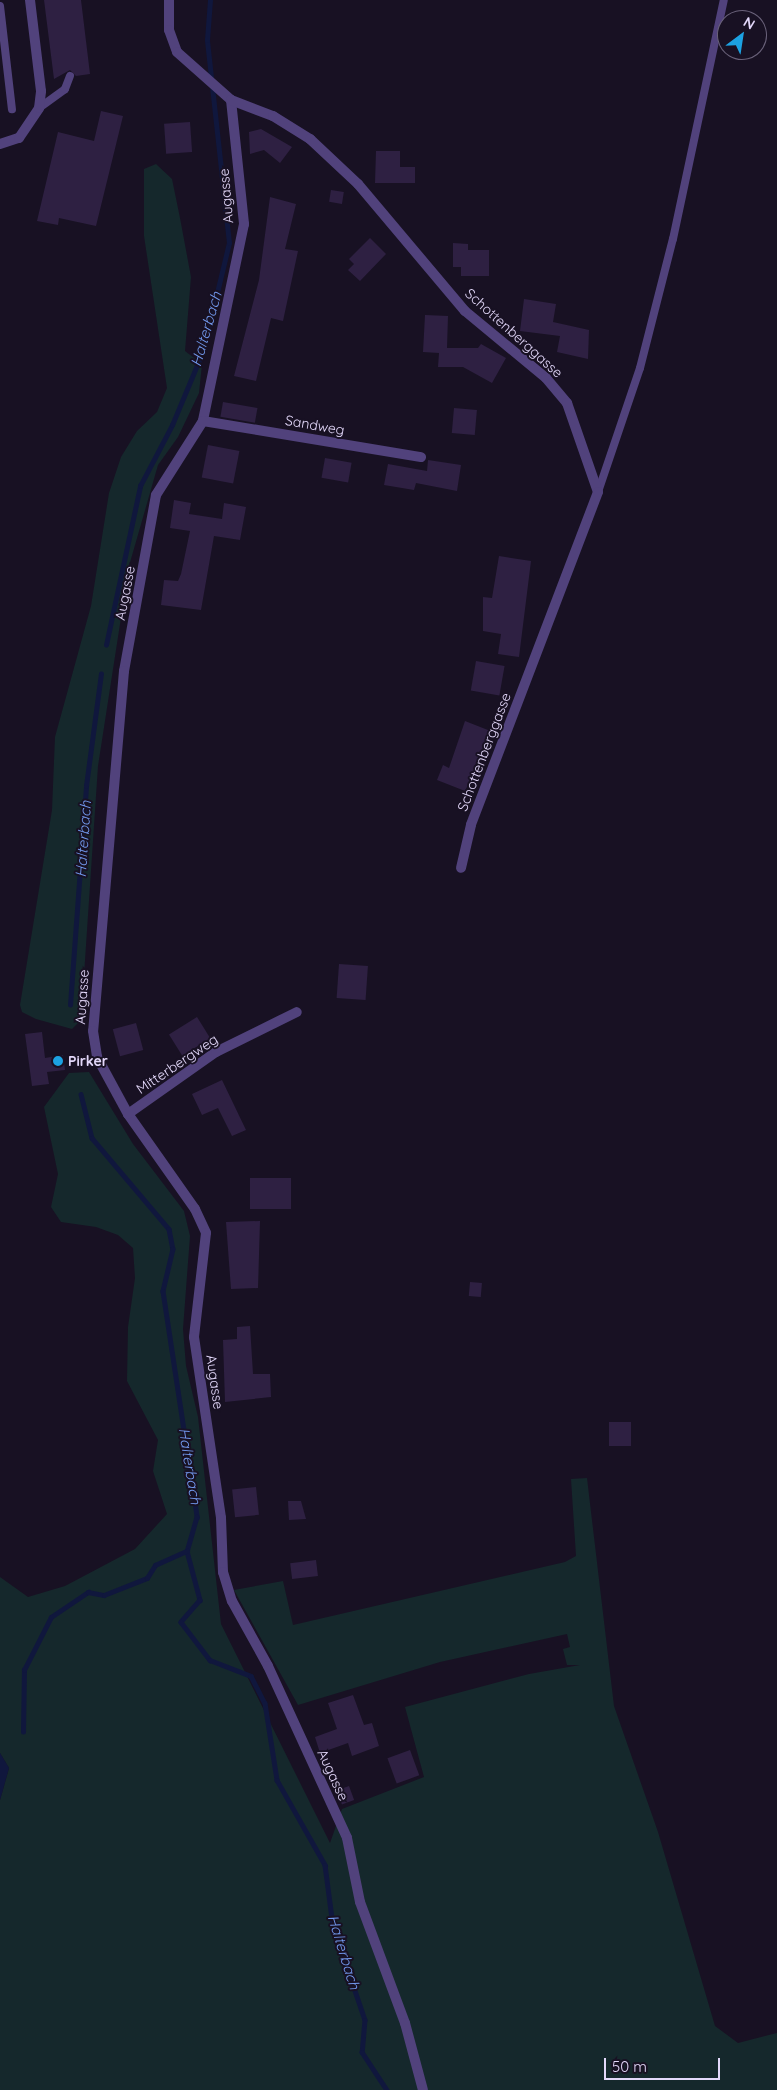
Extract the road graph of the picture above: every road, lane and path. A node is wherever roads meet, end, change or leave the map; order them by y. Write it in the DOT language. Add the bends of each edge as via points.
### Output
graph roads {
  1 [pos="30,0"];
  2 [pos="169,0"];
  3 [pos="724,0"];
  4 [pos="0,6"];
  5 [pos="70,76"];
  6 [pos="228,96"];
  7 [pos="39,108"];
  8 [pos="12,109"];
  9 [pos="0,144"];
  10 [pos="204,421"];
  11 [pos="421,457"];
  12 [pos="598,492"];
  13 [pos="461,868"];
  14 [pos="297,1012"];
  15 [pos="128,1114"];
  16 [pos="423,2090"];
  1 -- 7 [label="street" via="41,91"];
  2 -- 6 [label="street" via="168,30 177,52"];
  3 -- 12 [label="lane" via="673,239 640,368"];
  4 -- 8 [label="lane"];
  5 -- 7 [label="lane" via="65,89"];
  6 -- 10 [label="street, Augasse" via="244,224"];
  6 -- 12 [label="street, Schottenberggasse" via="273,116 310,139 358,184 465,311 546,378 567,403"];
  7 -- 9 [label="street" via="19,138"];
  10 -- 11 [label="street, Sandweg"];
  10 -- 15 [label="street, Augasse" via="156,495 124,671 93,1031 97,1057"];
  12 -- 13 [label="street, Schottenberggasse" via="471,825"];
  14 -- 15 [label="street, Mitterbergweg" via="216,1052"];
  15 -- 16 [label="street, Augasse" via="195,1209 206,1233 194,1337 221,1518 224,1572 232,1602 268,1666 348,1838 360,1902 405,2023"];
}
